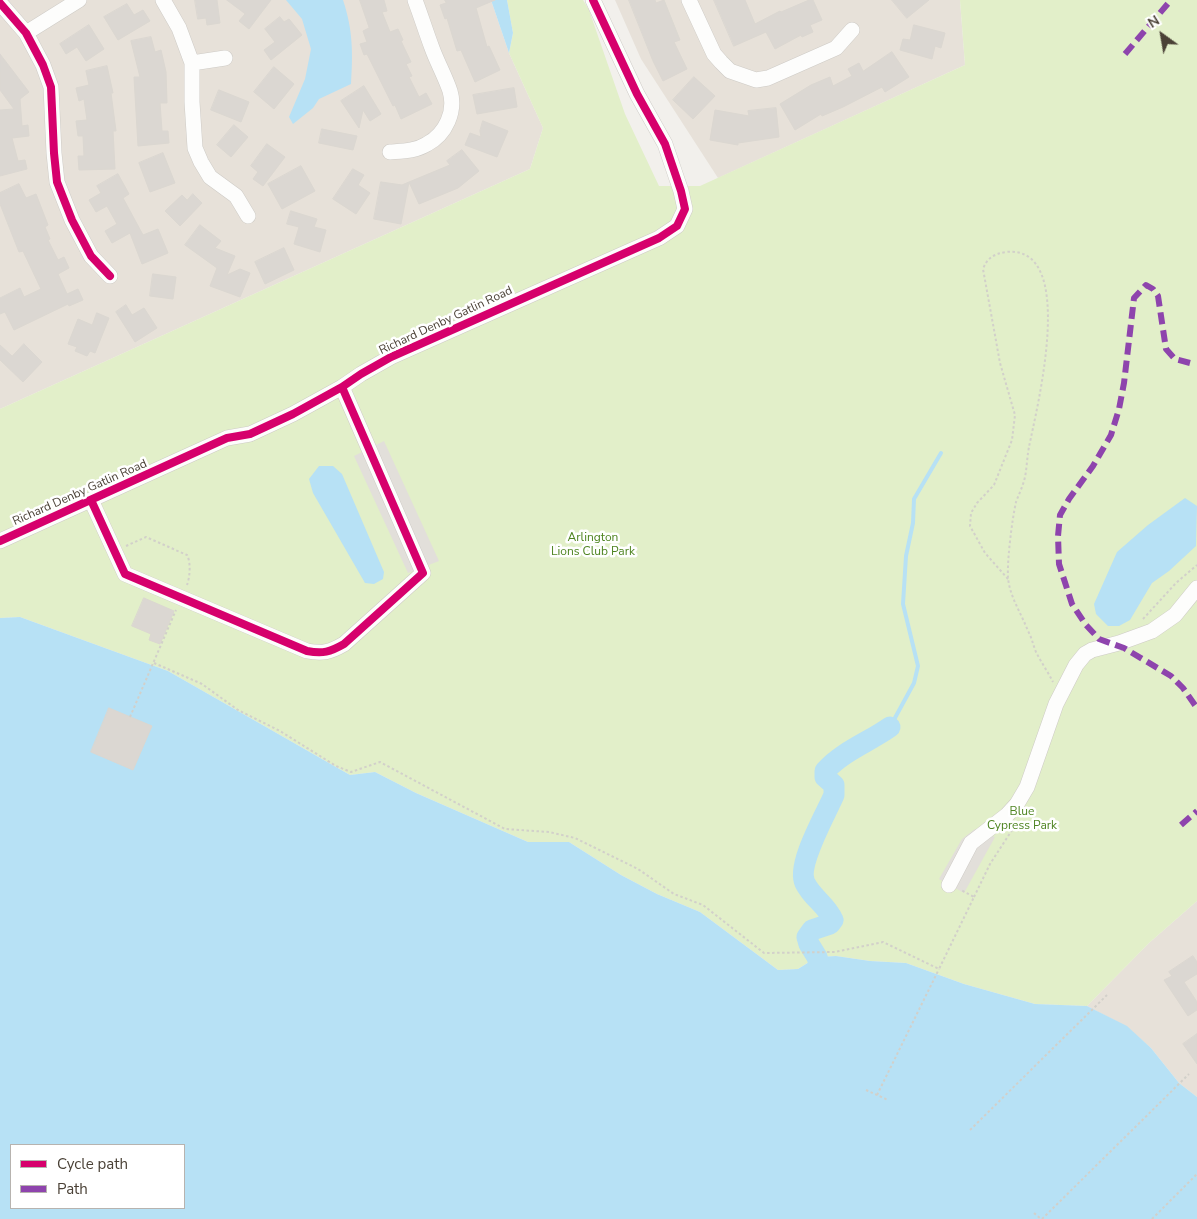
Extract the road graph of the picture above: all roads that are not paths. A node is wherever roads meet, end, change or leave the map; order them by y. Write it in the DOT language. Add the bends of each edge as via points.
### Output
graph roads {
  1 [pos="79,0"];
  2 [pos="163,0"];
  3 [pos="415,0"];
  4 [pos="594,0"];
  5 [pos="689,0"];
  6 [pos="0,3"];
  7 [pos="852,30"];
  8 [pos="26,34"];
  9 [pos="225,58"];
  10 [pos="192,63"];
  11 [pos="390,152"];
  12 [pos="248,216"];
  13 [pos="110,276"];
  14 [pos="342,387"];
  15 [pos="91,500"];
  16 [pos="0,541"];
  17 [pos="1197,588"];
  18 [pos="949,884"];
  1 -- 8 [label="street"];
  2 -- 10 [label="street" via="179,28"];
  3 -- 11 [label="street" via="450,92 450,116 444,128 427,144"];
  4 -- 14 [label="street, Richard Denby Gatlin Road" via="637,94 665,144 685,209 677,226 659,238 391,357"];
  5 -- 7 [label="street" via="714,54 730,71 756,80 768,78 836,48"];
  6 -- 8 [label="street"];
  8 -- 13 [label="street" via="52,87 57,182 91,256"];
  9 -- 10 [label="street"];
  10 -- 12 [label="street" via="195,148 210,177 236,196"];
  14 -- 15 [label="street, Richard Denby Gatlin Road" via="250,434 227,438"];
  14 -- 15 [label="street" via="423,573 334,650 319,654 307,651 125,574"];
  15 -- 16 [label="street, Richard Denby Gatlin Road"];
  17 -- 18 [label="street" via="1175,615 1152,631 1085,654 1060,694 1027,787 1007,815 971,843"];
}
